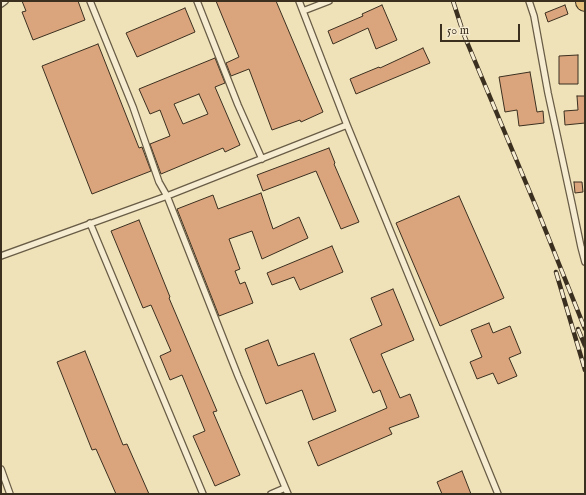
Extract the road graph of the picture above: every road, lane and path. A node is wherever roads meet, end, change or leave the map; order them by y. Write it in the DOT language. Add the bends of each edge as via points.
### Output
graph roads {
  1 [pos="5,1"];
  2 [pos="90,1"];
  3 [pos="197,1"];
  4 [pos="299,1"];
  5 [pos="329,1"];
  6 [pos="529,1"];
  7 [pos="1,4"];
  8 [pos="303,11"];
  9 [pos="347,125"];
  10 [pos="262,159"];
  11 [pos="167,196"];
  12 [pos="90,223"];
  13 [pos="1,256"];
  14 [pos="585,262"];
  15 [pos="1,469"];
  16 [pos="285,488"];
  17 [pos="10,494"];
  18 [pos="203,494"];
  19 [pos="271,494"];
  20 [pos="288,494"];
  21 [pos="498,494"];
  1 -- 7 [label="lane"];
  2 -- 11 [label="lane" via="133,106 159,182"];
  3 -- 10 [label="lane"];
  4 -- 8 [label="lane"];
  5 -- 8 [label="lane"];
  6 -- 14 [label="lane"];
  8 -- 9 [label="lane"];
  9 -- 10 [label="lane"];
  9 -- 21 [label="lane"];
  10 -- 11 [label="lane"];
  11 -- 12 [label="lane"];
  11 -- 16 [label="lane"];
  12 -- 13 [label="lane"];
  12 -- 18 [label="lane"];
  15 -- 17 [label="lane"];
  16 -- 19 [label="lane"];
  16 -- 20 [label="lane"];
}
